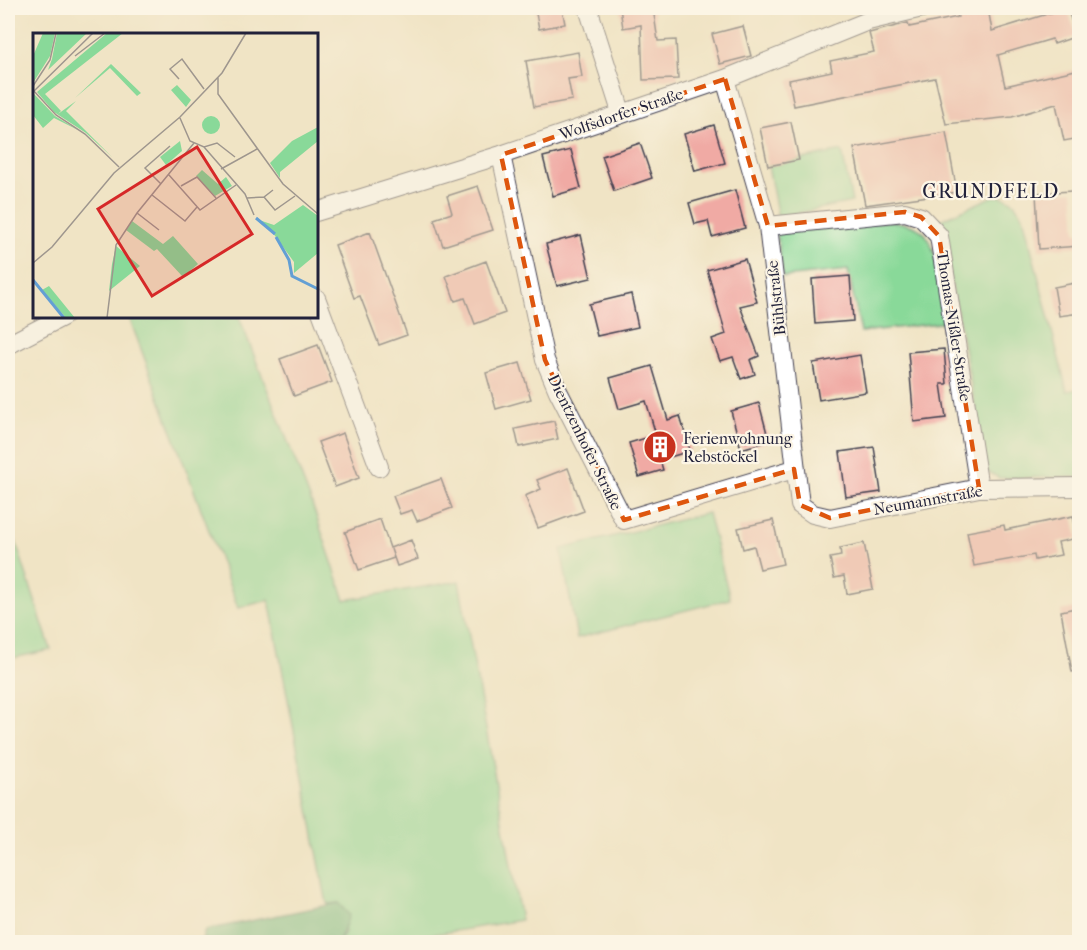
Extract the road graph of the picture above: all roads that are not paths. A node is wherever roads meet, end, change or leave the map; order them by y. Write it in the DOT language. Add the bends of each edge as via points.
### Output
graph roads {
  1 [pos="588,8"];
  2 [pos="922,8"];
  3 [pos="724,79"];
  4 [pos="621,112"];
  5 [pos="501,155"];
  6 [pos="318,211"];
  7 [pos="768,226"];
  8 [pos="318,303"];
  9 [pos="60,318"];
  10 [pos="8,345"];
  11 [pos="379,467"];
  12 [pos="794,469"];
  13 [pos="1080,487"];
  14 [pos="980,488"];
  15 [pos="813,514"];
  1 -- 4 [label="street"];
  2 -- 3 [label="street, Wolfsdorfer Straße" via="868,21"];
  3 -- 4 [label="street, Wolfsdorfer Straße"];
  3 -- 7 [label="street, Bühlstraße"];
  4 -- 5 [label="street, Wolfsdorfer Straße"];
  5 -- 6 [label="street, Wolfsdorfer Straße"];
  5 -- 12 [label="street, Dientzenhofer Straße" via="545,360 624,520"];
  7 -- 12 [label="street, Bühlstraße"];
  7 -- 14 [label="street, Thomas-Nißler-Straße" via="905,212 921,217 939,236"];
  8 -- 11 [label="street"];
  9 -- 10 [label="street"];
  12 -- 15 [label="street, Bühlstraße" via="800,505"];
  13 -- 14 [label="street, Neumannstraße"];
  14 -- 15 [label="street, Neumannstraße" via="830,518"];
}
